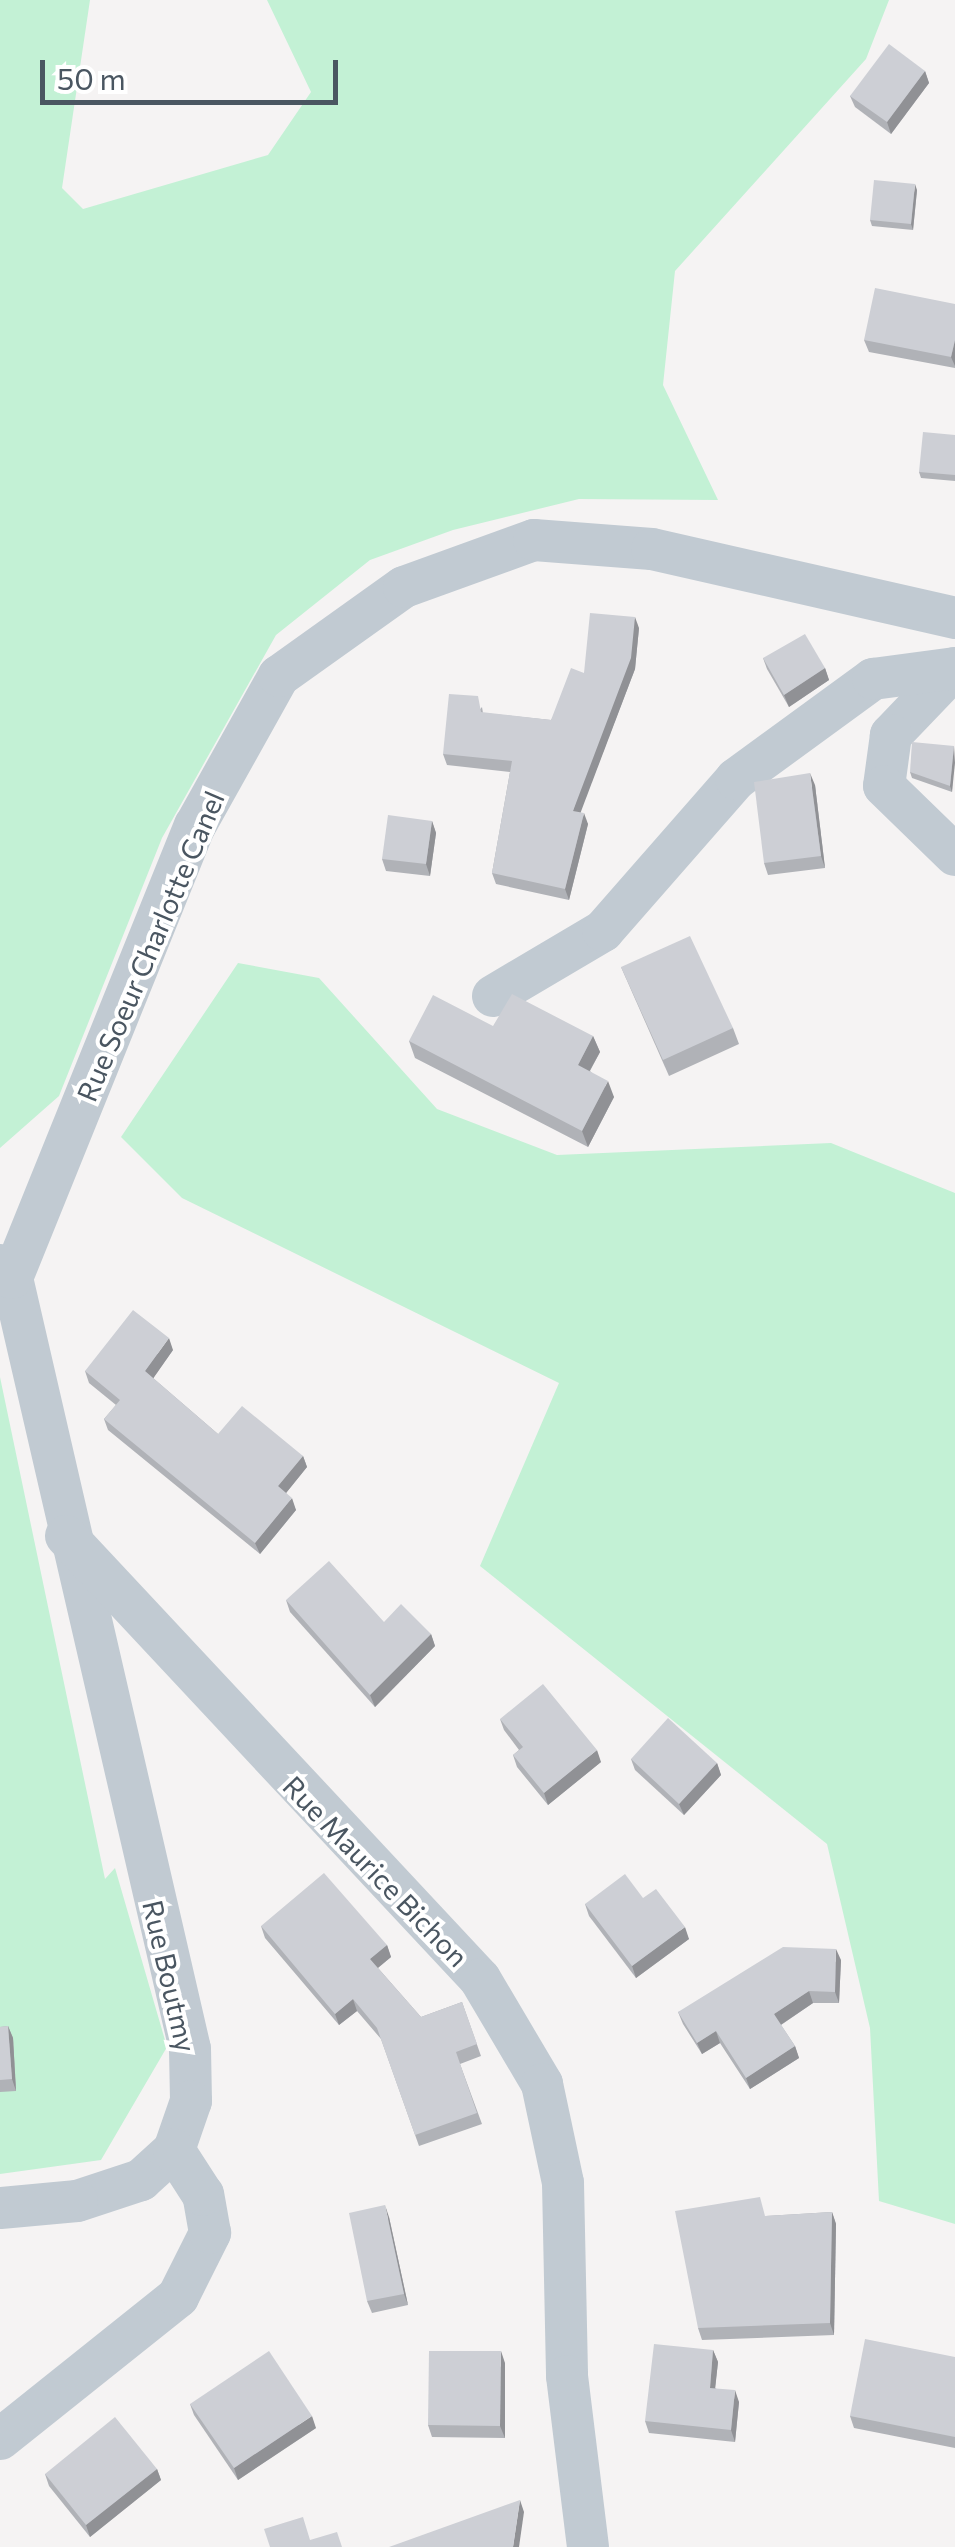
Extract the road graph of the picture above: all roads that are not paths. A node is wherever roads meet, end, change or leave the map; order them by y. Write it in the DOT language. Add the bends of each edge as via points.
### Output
graph roads {
  1 [pos="955,618"];
  2 [pos="955,668"];
  3 [pos="955,855"];
  4 [pos="493,996"];
  5 [pos="6,1272"];
  6 [pos="66,1536"];
  7 [pos="174,2150"];
  8 [pos="0,2208"];
  9 [pos="0,2439"];
  10 [pos="588,2547"];
  1 -- 5 [label="street, Rue Soeur Charlotte Canel" via="652,549 534,540 404,587 279,676 195,826"];
  2 -- 3 [label="street" via="891,736 884,786"];
  2 -- 4 [label="street" via="873,679 736,779 603,931"];
  5 -- 6 [label="street"];
  6 -- 7 [label="street, Rue Boutmy" via="190,2049 191,2102"];
  6 -- 10 [label="street, Rue Maurice Bichon" via="480,1980 542,2084 563,2184 567,2376"];
  7 -- 8 [label="street" via="141,2180 77,2201"];
  7 -- 9 [label="street" via="203,2195 210,2233 178,2297"];
}
